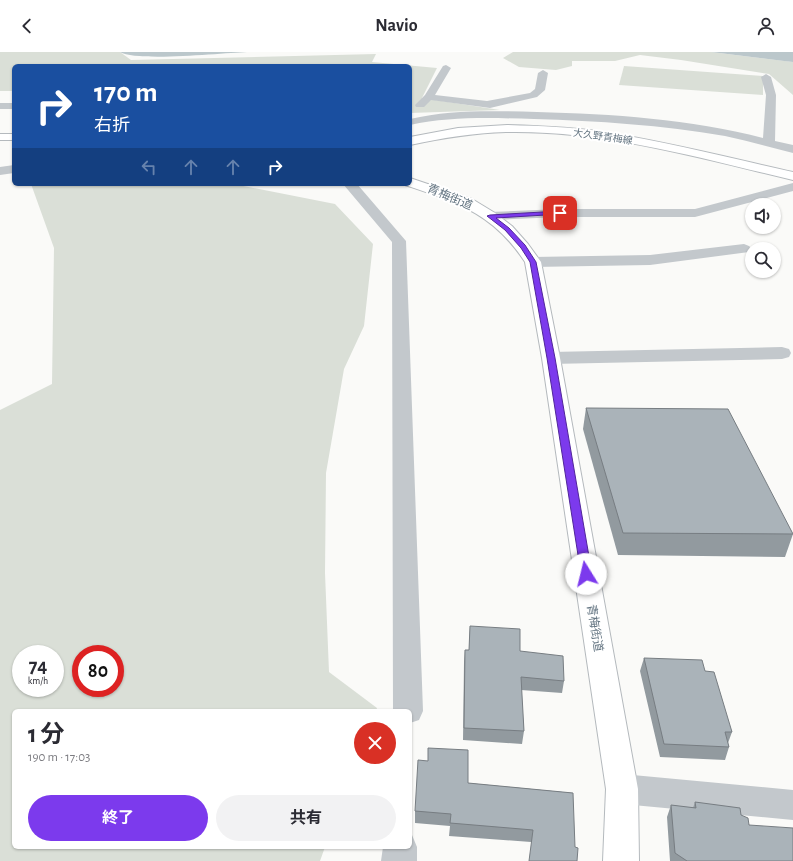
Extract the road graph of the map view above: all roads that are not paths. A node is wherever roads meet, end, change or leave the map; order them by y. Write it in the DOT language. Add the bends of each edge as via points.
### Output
graph roads {
  1 [pos="446,68"];
  2 [pos="543,73"];
  3 [pos="766,77"];
  4 [pos="429,97"];
  5 [pos="489,104"];
  6 [pos="0,106"];
  7 [pos="12,106"];
  8 [pos="412,112"];
  9 [pos="536,116"];
  10 [pos="412,122"];
  11 [pos="0,137"];
  12 [pos="12,137"];
  13 [pos="412,141"];
  14 [pos="769,142"];
  15 [pos="793,149"];
  16 [pos="12,169"];
  17 [pos="0,171"];
  18 [pos="793,176"];
  19 [pos="412,183"];
  20 [pos="352,186"];
  21 [pos="793,187"];
  22 [pos="490,216"];
  23 [pos="744,250"];
  24 [pos="533,262"];
  25 [pos="782,353"];
  26 [pos="551,358"];
  27 [pos="408,709"];
  28 [pos="622,789"];
  29 [pos="793,805"];
  30 [pos="400,849"];
  31 [pos="399,861"];
  32 [pos="621,861"];
  1 -- 4 [label="street"];
  2 -- 5 [label="street" via="540,90 533,95"];
  3 -- 14 [label="street" via="771,95"];
  4 -- 5 [label="street"];
  4 -- 8 [label="street"];
  5 -- 9 [label="street"];
  6 -- 7 [label="street"];
  9 -- 10 [label="street" via="450,116"];
  9 -- 14 [label="street" via="619,120 722,132"];
  11 -- 12 [label="main road"];
  13 -- 18 [label="main road, 大久野青梅線" via="497,129 564,130 641,142"];
  14 -- 15 [label="street"];
  16 -- 17 [label="street"];
  19 -- 22 [label="main road, 青梅街道" via="467,202"];
  20 -- 27 [label="street" via="399,241"];
  21 -- 22 [label="street" via="695,214 560,213"];
  22 -- 24 [label="main road, 青梅街道" via="507,229"];
  23 -- 24 [label="street" via="650,260"];
  24 -- 26 [label="main road, 青梅街道"];
  25 -- 26 [label="street"];
  26 -- 28 [label="main road, 青梅街道"];
  28 -- 29 [label="street"];
  28 -- 32 [label="main road, 青梅街道"];
  30 -- 31 [label="street"];
}
